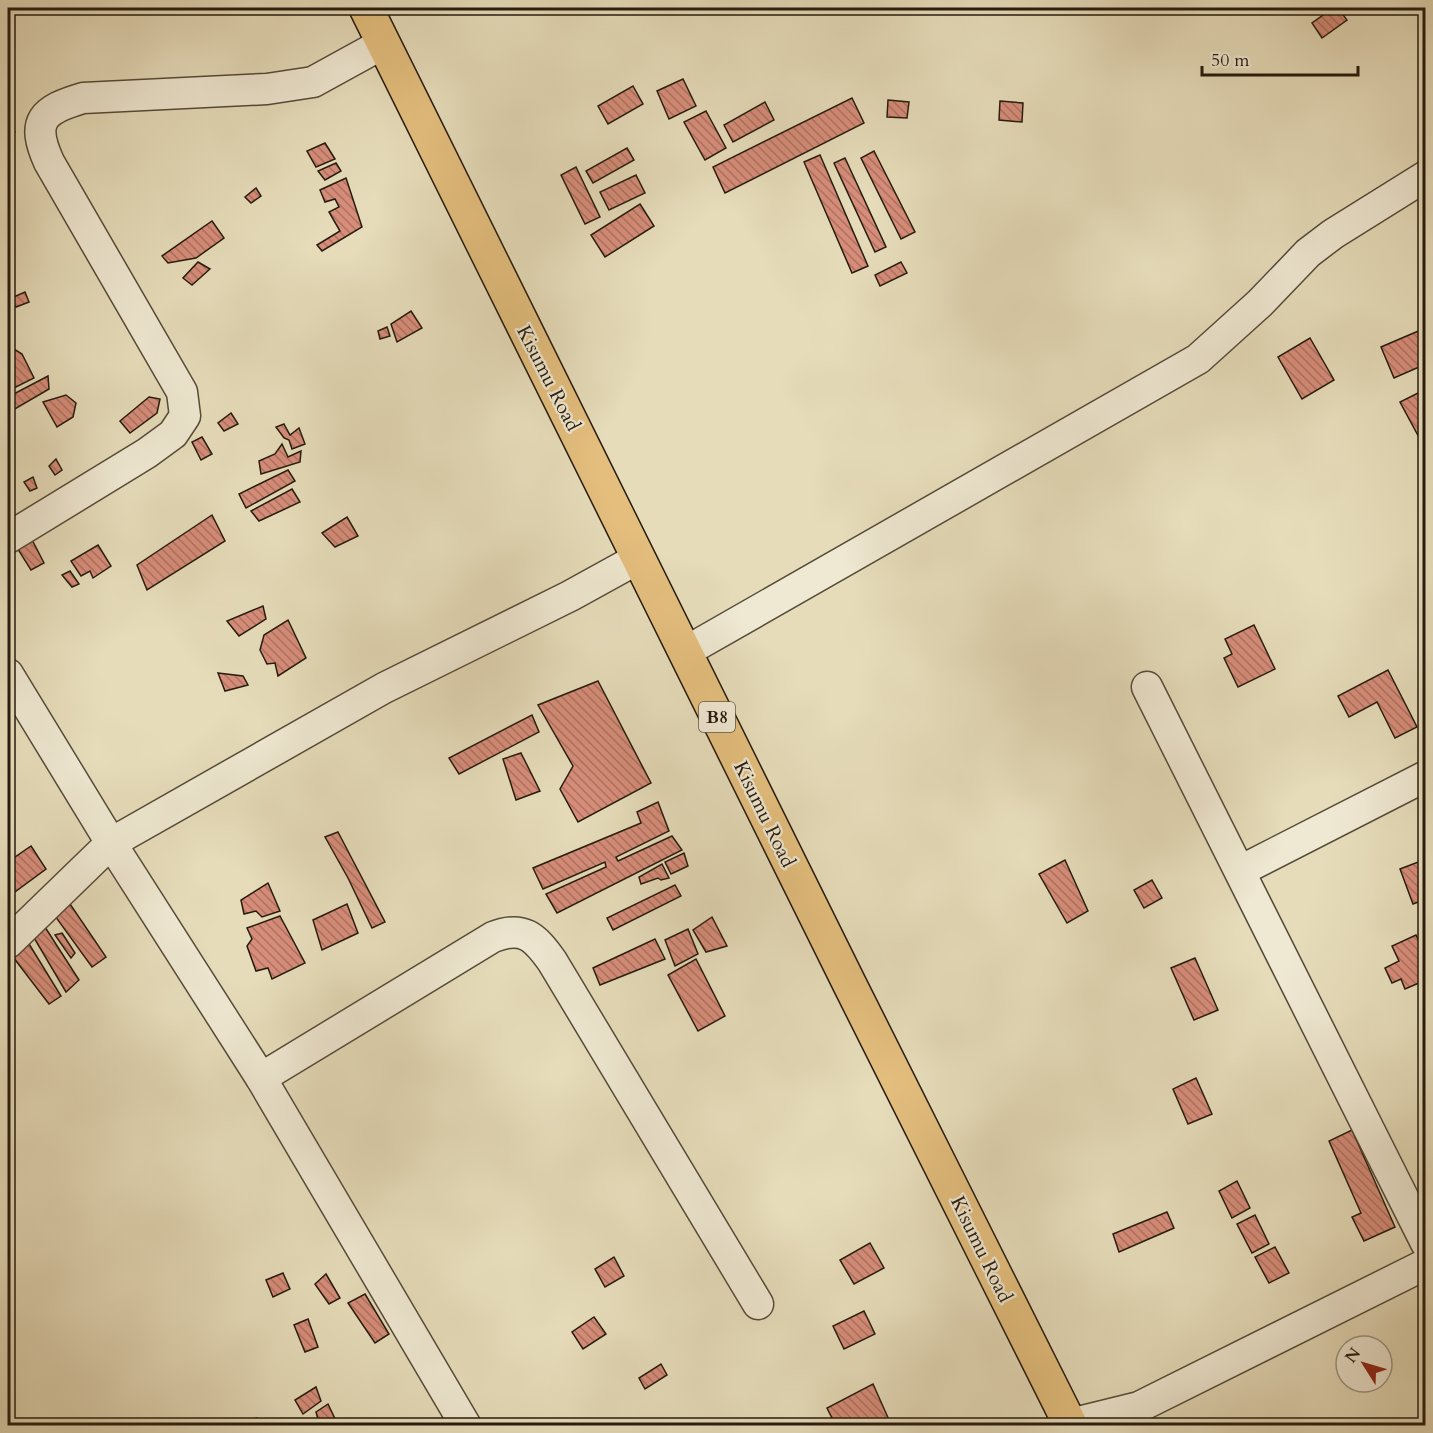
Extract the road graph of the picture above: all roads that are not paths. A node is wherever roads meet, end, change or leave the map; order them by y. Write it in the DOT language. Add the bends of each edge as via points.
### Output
graph roads {
  1 [pos="366,8"];
  2 [pos="384,43"];
  3 [pos="1425,176"];
  4 [pos="8,538"];
  5 [pos="639,558"];
  6 [pos="685,652"];
  7 [pos="9,678"];
  8 [pos="1147,687"];
  9 [pos="1425,776"];
  10 [pos="111,843"];
  11 [pos="1240,871"];
  12 [pos="8,943"];
  13 [pos="261,1078"];
  14 [pos="1425,1243"];
  15 [pos="1425,1264"];
  16 [pos="758,1304"];
  17 [pos="457,1423"];
  18 [pos="1071,1425"];
  1 -- 2 [label="highway, Kisumu Road / B8"];
  2 -- 4 [label="street" via="313,82 237,91 83,98 48,112 40,127 44,153 182,392 185,416 173,434 147,453"];
  2 -- 5 [label="highway, Kisumu Road / B8"];
  3 -- 6 [label="street" via="1308,253 1260,303 1198,358"];
  5 -- 6 [label="highway, Kisumu Road / B8"];
  5 -- 10 [label="street" via="384,688"];
  6 -- 18 [label="highway, Kisumu Road / B8"];
  7 -- 10 [label="street"];
  8 -- 11 [label="street"];
  9 -- 11 [label="street"];
  10 -- 12 [label="street"];
  10 -- 13 [label="street"];
  11 -- 14 [label="street"];
  13 -- 16 [label="street" via="493,937 508,931 525,934 539,943 552,961"];
  13 -- 17 [label="street"];
  15 -- 18 [label="street" via="1139,1407"];
}
